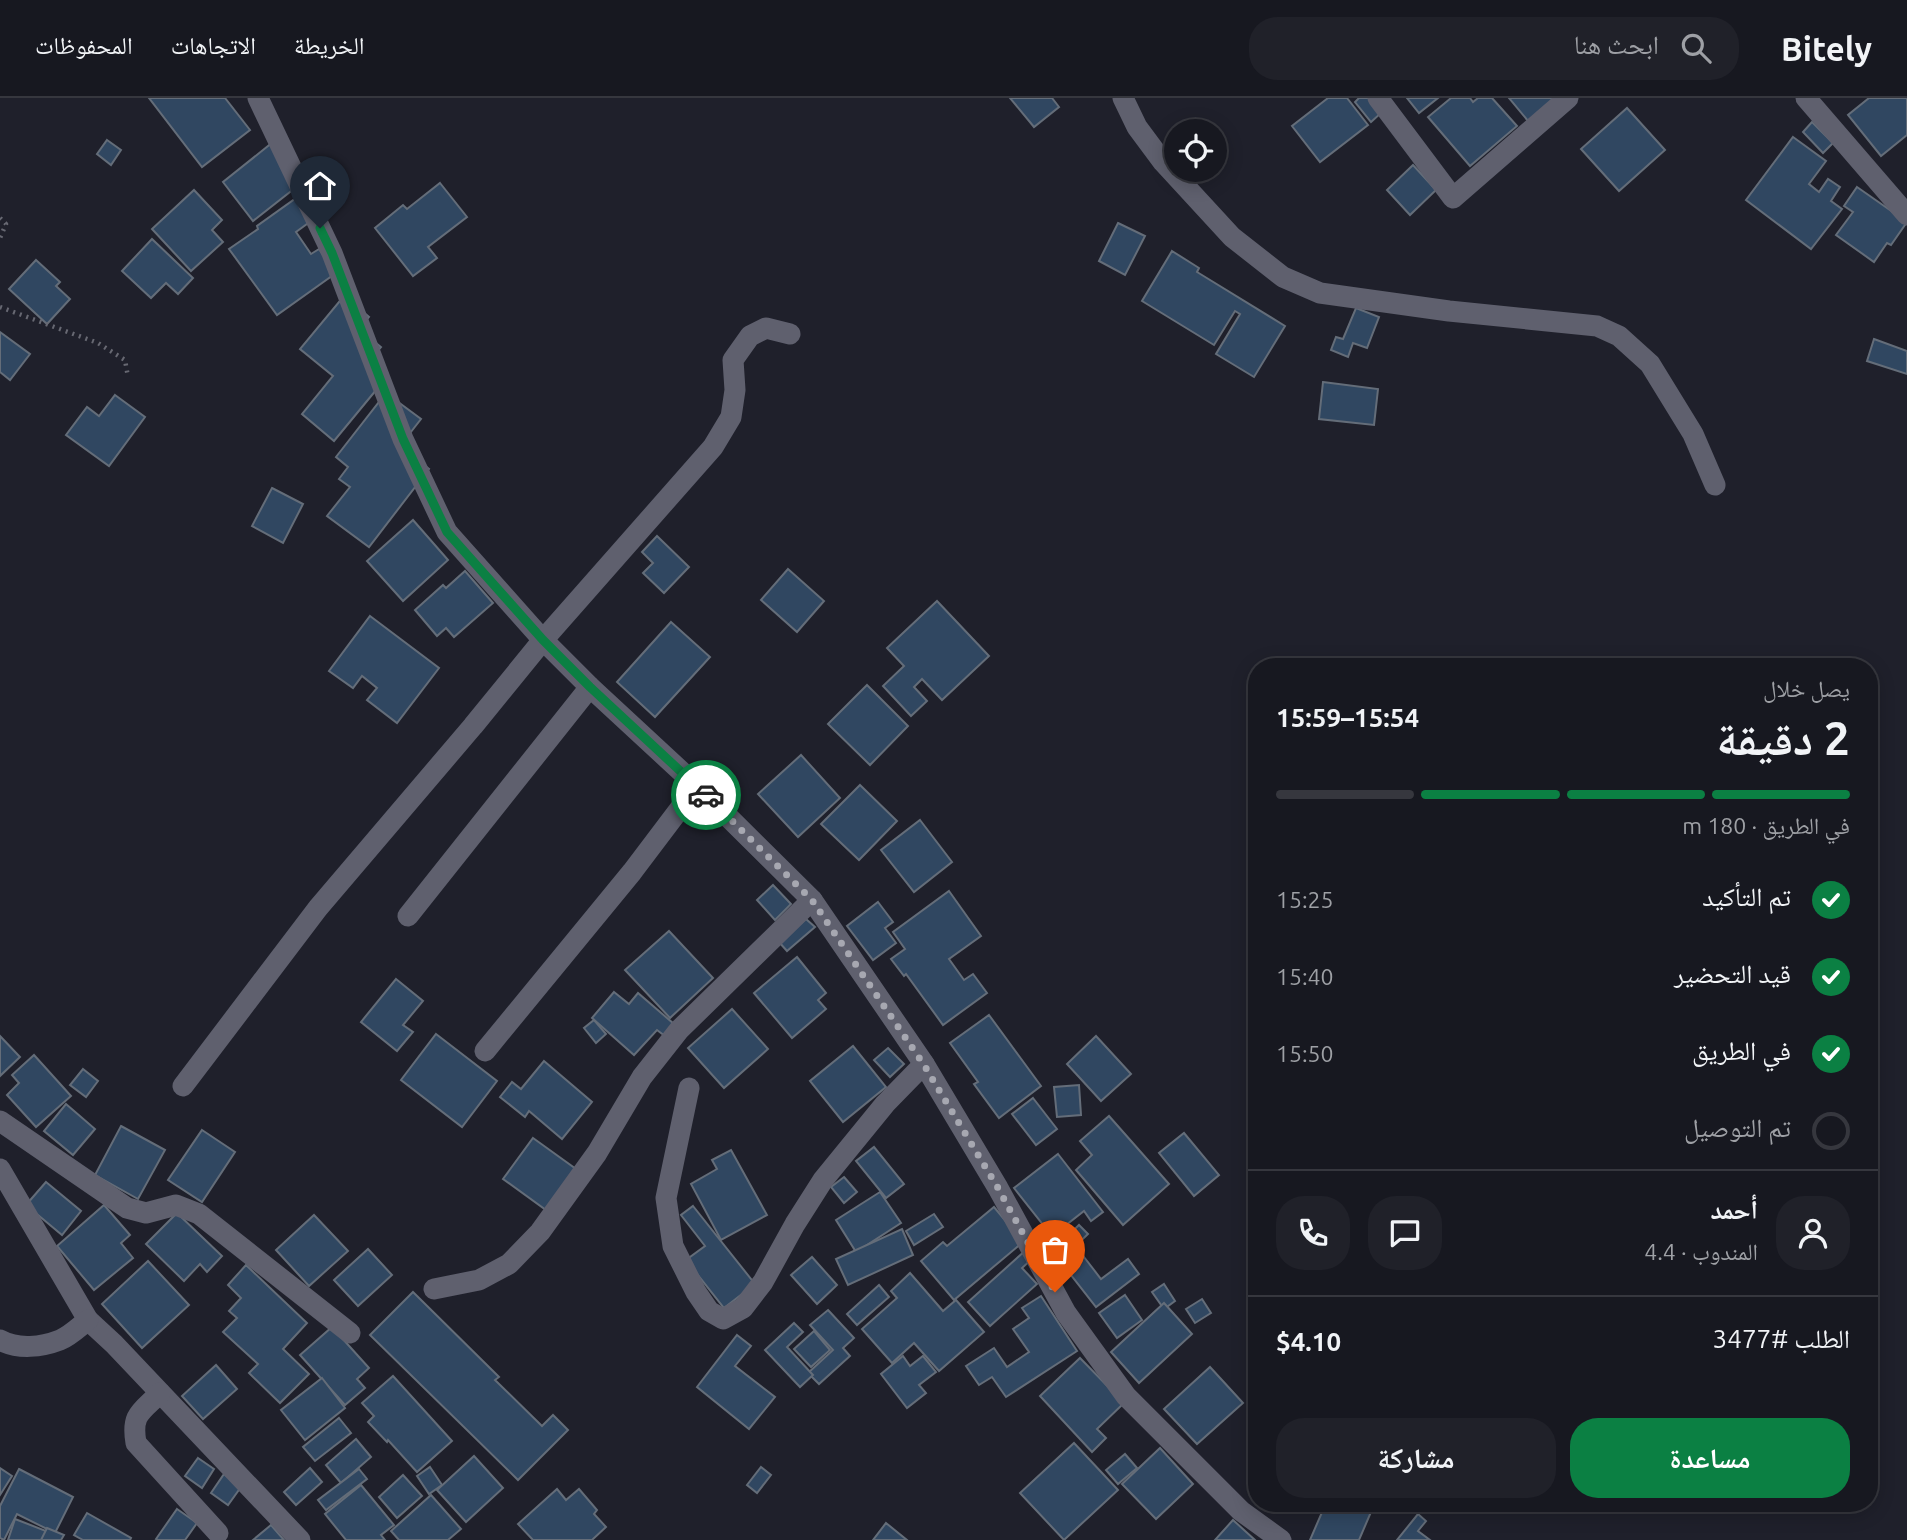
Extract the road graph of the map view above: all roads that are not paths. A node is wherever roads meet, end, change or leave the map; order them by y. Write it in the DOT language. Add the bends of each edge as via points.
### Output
graph roads {
  1 [pos="258,98"];
  2 [pos="1123,98"];
  3 [pos="1378,98"];
  4 [pos="1568,98"];
  5 [pos="1806,98"];
  6 [pos="1907,215"];
  7 [pos="790,334"];
  8 [pos="1715,485"];
  9 [pos="543,640"];
  10 [pos="590,687"];
  11 [pos="697,786"];
  12 [pos="812,900"];
  13 [pos="408,916"];
  14 [pos="485,1051"];
  15 [pos="924,1065"];
  16 [pos="183,1086"];
  17 [pos="689,1088"];
  18 [pos="0,1121"];
  19 [pos="0,1169"];
  20 [pos="434,1289"];
  21 [pos="88,1320"];
  22 [pos="350,1333"];
  23 [pos="0,1340"];
  24 [pos="160,1393"];
  25 [pos="218,1533"];
  26 [pos="300,1540"];
  27 [pos="1281,1540"];
  1 -- 9 [label="street" via="332,253 403,439 447,532"];
  2 -- 8 [label="street" via="1163,162 1232,237 1283,277 1320,293 1597,326 1619,336 1650,364 1693,434"];
  3 -- 4 [label="street" via="1452,198"];
  5 -- 6 [label="street"];
  7 -- 9 [label="street" via="766,328 750,336 733,360 731,417 713,447"];
  9 -- 10 [label="street"];
  9 -- 16 [label="street" via="318,908"];
  10 -- 11 [label="street"];
  10 -- 13 [label="street"];
  11 -- 12 [label="street"];
  11 -- 14 [label="street"];
  12 -- 15 [label="street"];
  12 -- 20 [label="street" via="679,1030 642,1077 589,1164 540,1231 509,1264 479,1280"];
  15 -- 17 [label="street" via="885,1104 823,1180 743,1308 723,1319 709,1311 673,1246 666,1198"];
  15 -- 27 [label="street" via="1066,1313 1126,1396 1241,1511"];
  18 -- 22 [label="street" via="127,1208 146,1213 176,1205 199,1214"];
  19 -- 21 [label="street"];
  21 -- 23 [label="street" via="62,1339 34,1347"];
  21 -- 24 [label="street"];
  24 -- 25 [label="street" via="136,1417 136,1443"];
  24 -- 26 [label="street"];
}
